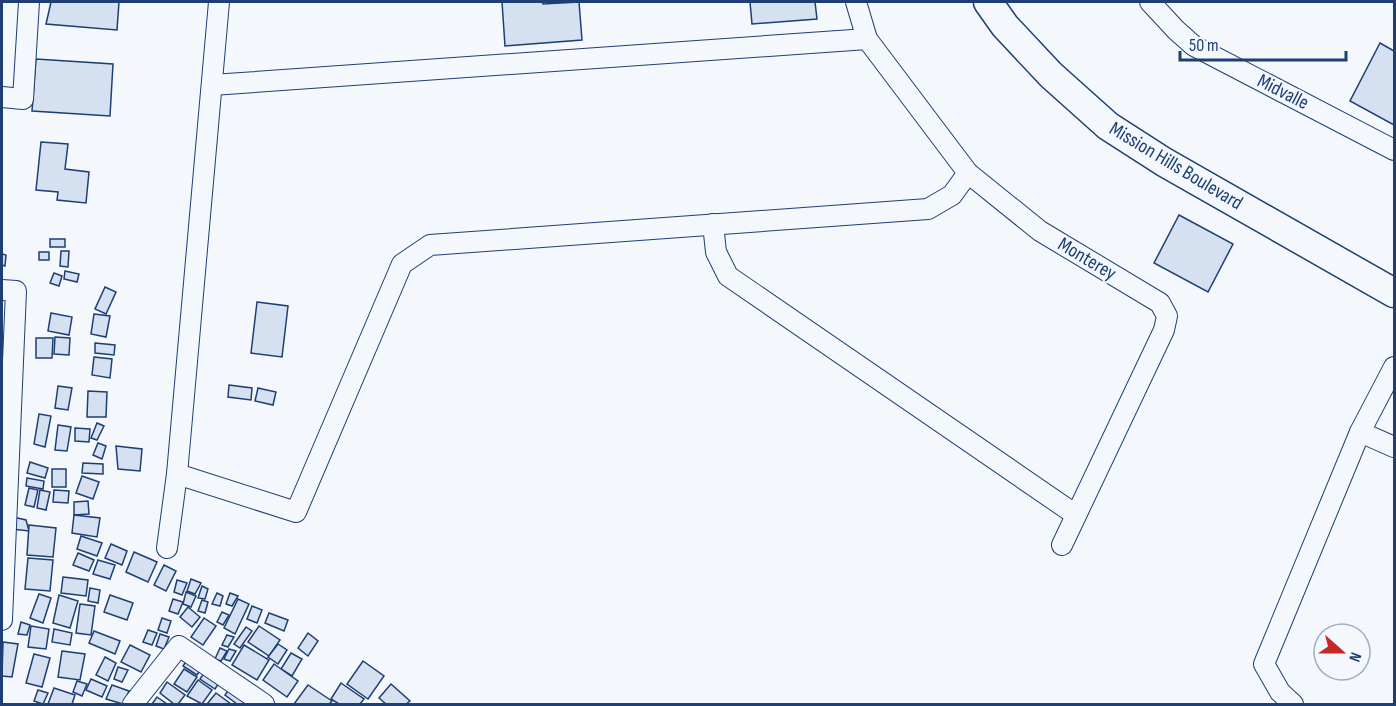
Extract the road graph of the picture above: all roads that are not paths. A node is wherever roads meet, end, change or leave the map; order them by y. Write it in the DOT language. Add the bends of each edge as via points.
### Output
graph roads {
  1 [pos="29,2"];
  2 [pos="219,2"];
  3 [pos="856,2"];
  4 [pos="988,2"];
  5 [pos="1150,2"];
  6 [pos="867,39"];
  7 [pos="212,85"];
  8 [pos="2,97"];
  9 [pos="1395,150"];
  10 [pos="968,173"];
  11 [pos="713,224"];
  12 [pos="2,290"];
  13 [pos="1395,293"];
  14 [pos="1395,367"];
  15 [pos="1360,432"];
  16 [pos="1395,447"];
  17 [pos="5,451"];
  18 [pos="177,474"];
  19 [pos="1076,515"];
  20 [pos="1062,545"];
  21 [pos="167,548"];
  22 [pos="2,620"];
  23 [pos="133,705"];
  24 [pos="264,705"];
  25 [pos="1293,705"];
  1 -- 8 [label="street" via="23,99"];
  2 -- 7 [label="street"];
  3 -- 6 [label="street, Monterey"];
  4 -- 13 [label="street, Mission Hills Boulevard" via="1051,75 1108,126"];
  5 -- 9 [label="street, Midvalle" via="1194,46"];
  6 -- 7 [label="street"];
  6 -- 10 [label="street, Monterey"];
  7 -- 18 [label="street"];
  10 -- 11 [label="street" via="952,195 928,209"];
  10 -- 19 [label="street, Monterey" via="1040,231 1160,303 1167,316 1164,330"];
  11 -- 18 [label="street" via="430,245 402,264 296,512"];
  11 -- 19 [label="street" via="716,252 728,276"];
  12 -- 17 [label="street" via="16,291"];
  14 -- 15 [label="street"];
  15 -- 16 [label="street"];
  15 -- 25 [label="street" via="1264,664 1280,692"];
  17 -- 22 [label="street"];
  18 -- 21 [label="street"];
  19 -- 20 [label="street, Monterey"];
  23 -- 24 [label="street" via="179,646"];
}
